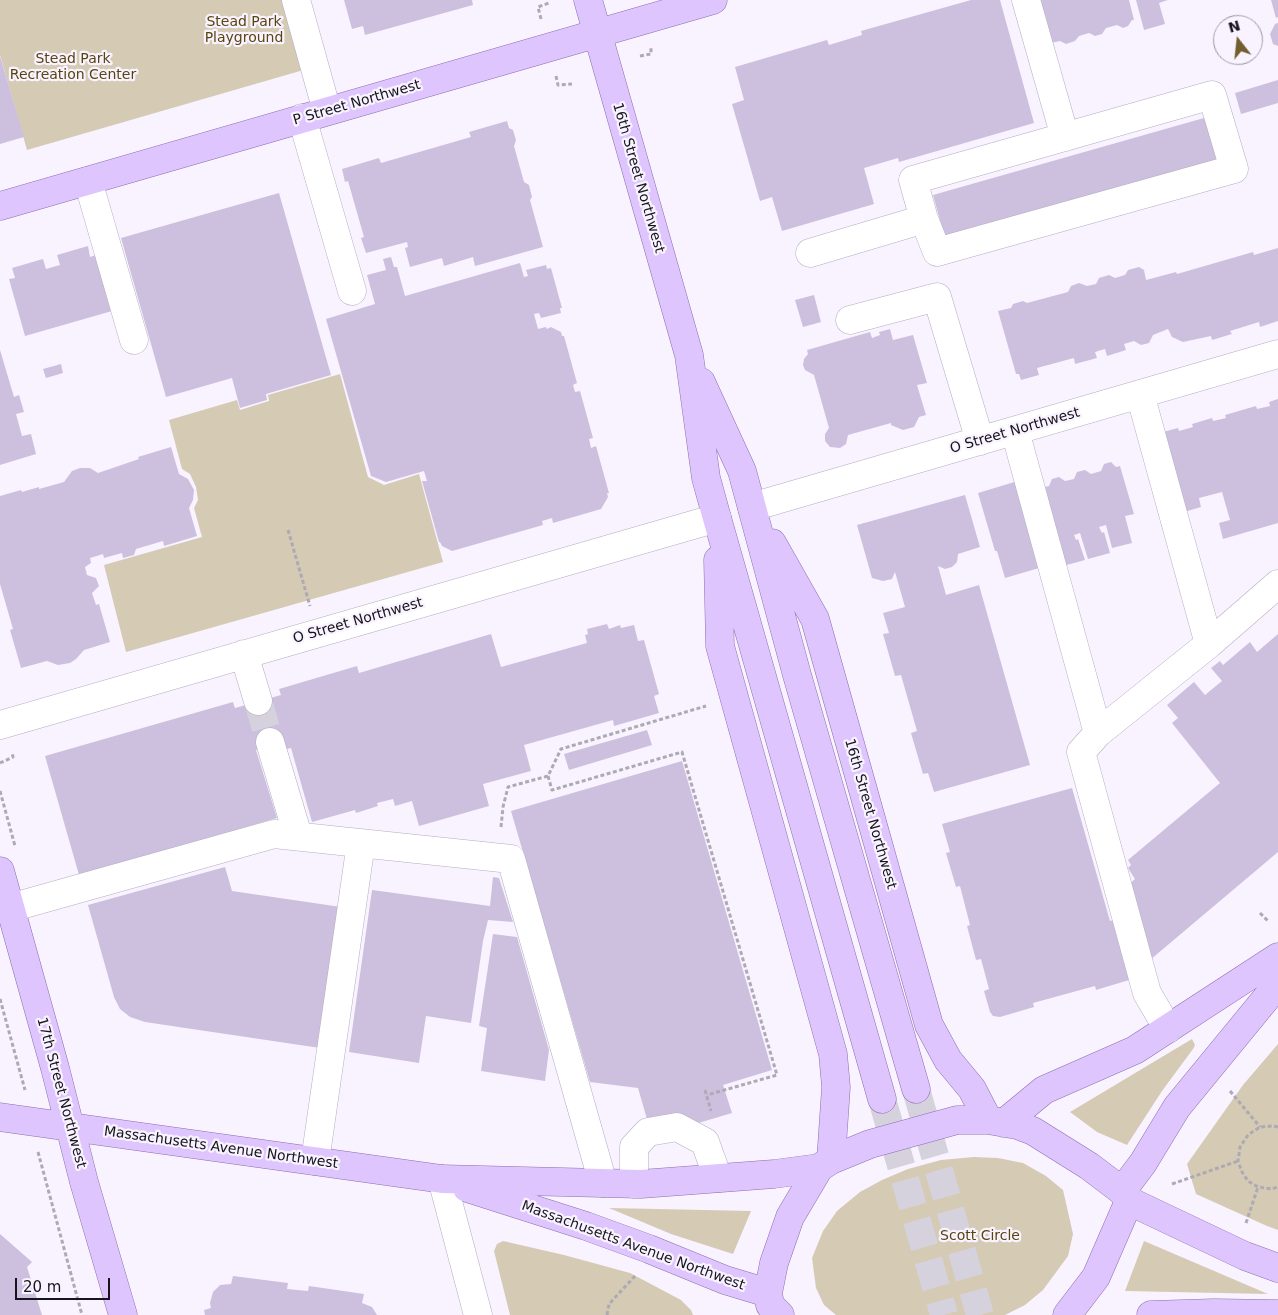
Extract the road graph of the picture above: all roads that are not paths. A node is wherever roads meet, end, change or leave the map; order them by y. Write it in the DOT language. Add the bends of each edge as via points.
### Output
graph roads {
  1 [pos="296,0"];
  2 [pos="588,0"];
  3 [pos="713,0"];
  4 [pos="1026,0"];
  5 [pos="597,34"];
  6 [pos="315,115"];
  7 [pos="1066,137"];
  8 [pos="88,181"];
  9 [pos="0,206"];
  10 [pos="924,219"];
  11 [pos="810,253"];
  12 [pos="352,291"];
  13 [pos="850,320"];
  14 [pos="134,340"];
  15 [pos="1278,354"];
  16 [pos="689,355"];
  17 [pos="1140,394"];
  18 [pos="1015,430"];
  19 [pos="980,441"];
  20 [pos="752,507"];
  21 [pos="717,518"];
  22 [pos="1278,584"];
  23 [pos="1208,644"];
  24 [pos="244,654"];
  25 [pos="258,701"];
  26 [pos="0,725"];
  27 [pos="1098,733"];
  28 [pos="270,742"];
  29 [pos="298,836"];
  30 [pos="361,843"];
  31 [pos="0,872"];
  32 [pos="10,908"];
  33 [pos="1278,957"];
  34 [pos="1278,984"];
  35 [pos="1168,1029"];
  36 [pos="916,1089"];
  37 [pos="882,1099"];
  38 [pos="0,1116"];
  39 [pos="996,1121"];
  40 [pos="70,1126"];
  41 [pos="315,1161"];
  42 [pos="825,1164"];
  43 [pos="718,1178"];
  44 [pos="442,1179"];
  45 [pos="603,1183"];
  46 [pos="634,1184"];
  47 [pos="1126,1196"];
  48 [pos="1278,1268"];
  49 [pos="770,1307"];
  50 [pos="1278,1314"];
  51 [pos="123,1315"];
  52 [pos="478,1315"];
  53 [pos="1067,1315"];
  54 [pos="1151,1315"];
  1 -- 6 [label="street"];
  2 -- 5 [label="main road, 16th Street Northwest"];
  3 -- 5 [label="main road, P Street Northwest"];
  4 -- 7 [label="street"];
  5 -- 6 [label="main road, P Street Northwest"];
  5 -- 16 [label="main road, 16th Street Northwest"];
  6 -- 8 [label="main road, P Street Northwest"];
  6 -- 12 [label="street"];
  7 -- 10 [label="street" via="913,180"];
  7 -- 10 [label="street" via="1212,95 1234,169 937,252"];
  8 -- 9 [label="main road, P Street Northwest"];
  8 -- 14 [label="street"];
  10 -- 11 [label="street"];
  13 -- 19 [label="street" via="937,296"];
  15 -- 17 [label="street, O Street Northwest"];
  16 -- 20 [label="main road, 16th Street Northwest" via="742,471"];
  16 -- 21 [label="main road, 16th Street Northwest" via="706,478"];
  17 -- 18 [label="street, O Street Northwest"];
  17 -- 23 [label="street"];
  18 -- 19 [label="street, O Street Northwest"];
  18 -- 27 [label="street"];
  19 -- 20 [label="street, O Street Northwest"];
  20 -- 36 [label="main road, 16th Street Northwest"];
  20 -- 39 [label="main road, 16th Street Northwest" via="815,619 930,1025 948,1060"];
  21 -- 24 [label="street, O Street Northwest"];
  21 -- 37 [label="main road, 16th Street Northwest"];
  21 -- 42 [label="main road, 16th Street Northwest" via="720,646 833,1054 836,1087"];
  22 -- 23 [label="street"];
  23 -- 27 [label="street"];
  24 -- 25 [label="street"];
  24 -- 26 [label="street, O Street Northwest"];
  27 -- 35 [label="street" via="1081,752 1147,993"];
  28 -- 29 [label="street"];
  29 -- 30 [label="street"];
  29 -- 32 [label="street" via="274,834"];
  30 -- 41 [label="street"];
  30 -- 45 [label="street" via="510,859"];
  31 -- 32 [label="main road, 17th Street Northwest"];
  32 -- 40 [label="main road, 17th Street Northwest"];
  33 -- 35 [label="main road"];
  34 -- 47 [label="main road" via="1176,1107"];
  35 -- 39 [label="main road" via="1135,1050 1044,1090"];
  38 -- 40 [label="main road, Massachusetts Avenue Northwest"];
  39 -- 42 [label="main road, Massachusetts Avenue Northwest" via="958,1120 870,1144"];
  39 -- 47 [label="main road, Massachusetts Avenue Northwest" via="1017,1125 1046,1138 1089,1166"];
  40 -- 41 [label="main road, Massachusetts Avenue Northwest"];
  40 -- 51 [label="main road, 17th Street Northwest"];
  41 -- 44 [label="main road, Massachusetts Avenue Northwest"];
  42 -- 43 [label="main road, Massachusetts Avenue Northwest" via="774,1174"];
  42 -- 49 [label="main road" via="790,1217 774,1263"];
  43 -- 46 [label="main road, Massachusetts Avenue Northwest"];
  43 -- 46 [label="street" via="705,1142 678,1127 648,1132 634,1147"];
  44 -- 45 [label="main road, Massachusetts Avenue Northwest"];
  44 -- 49 [label="main road, Massachusetts Avenue Northwest" via="649,1249 725,1280"];
  44 -- 52 [label="street"];
  45 -- 46 [label="main road, Massachusetts Avenue Northwest"];
  47 -- 48 [label="main road" via="1157,1215"];
  47 -- 53 [label="main road" via="1096,1277"];
  50 -- 54 [label="main road"];
}
